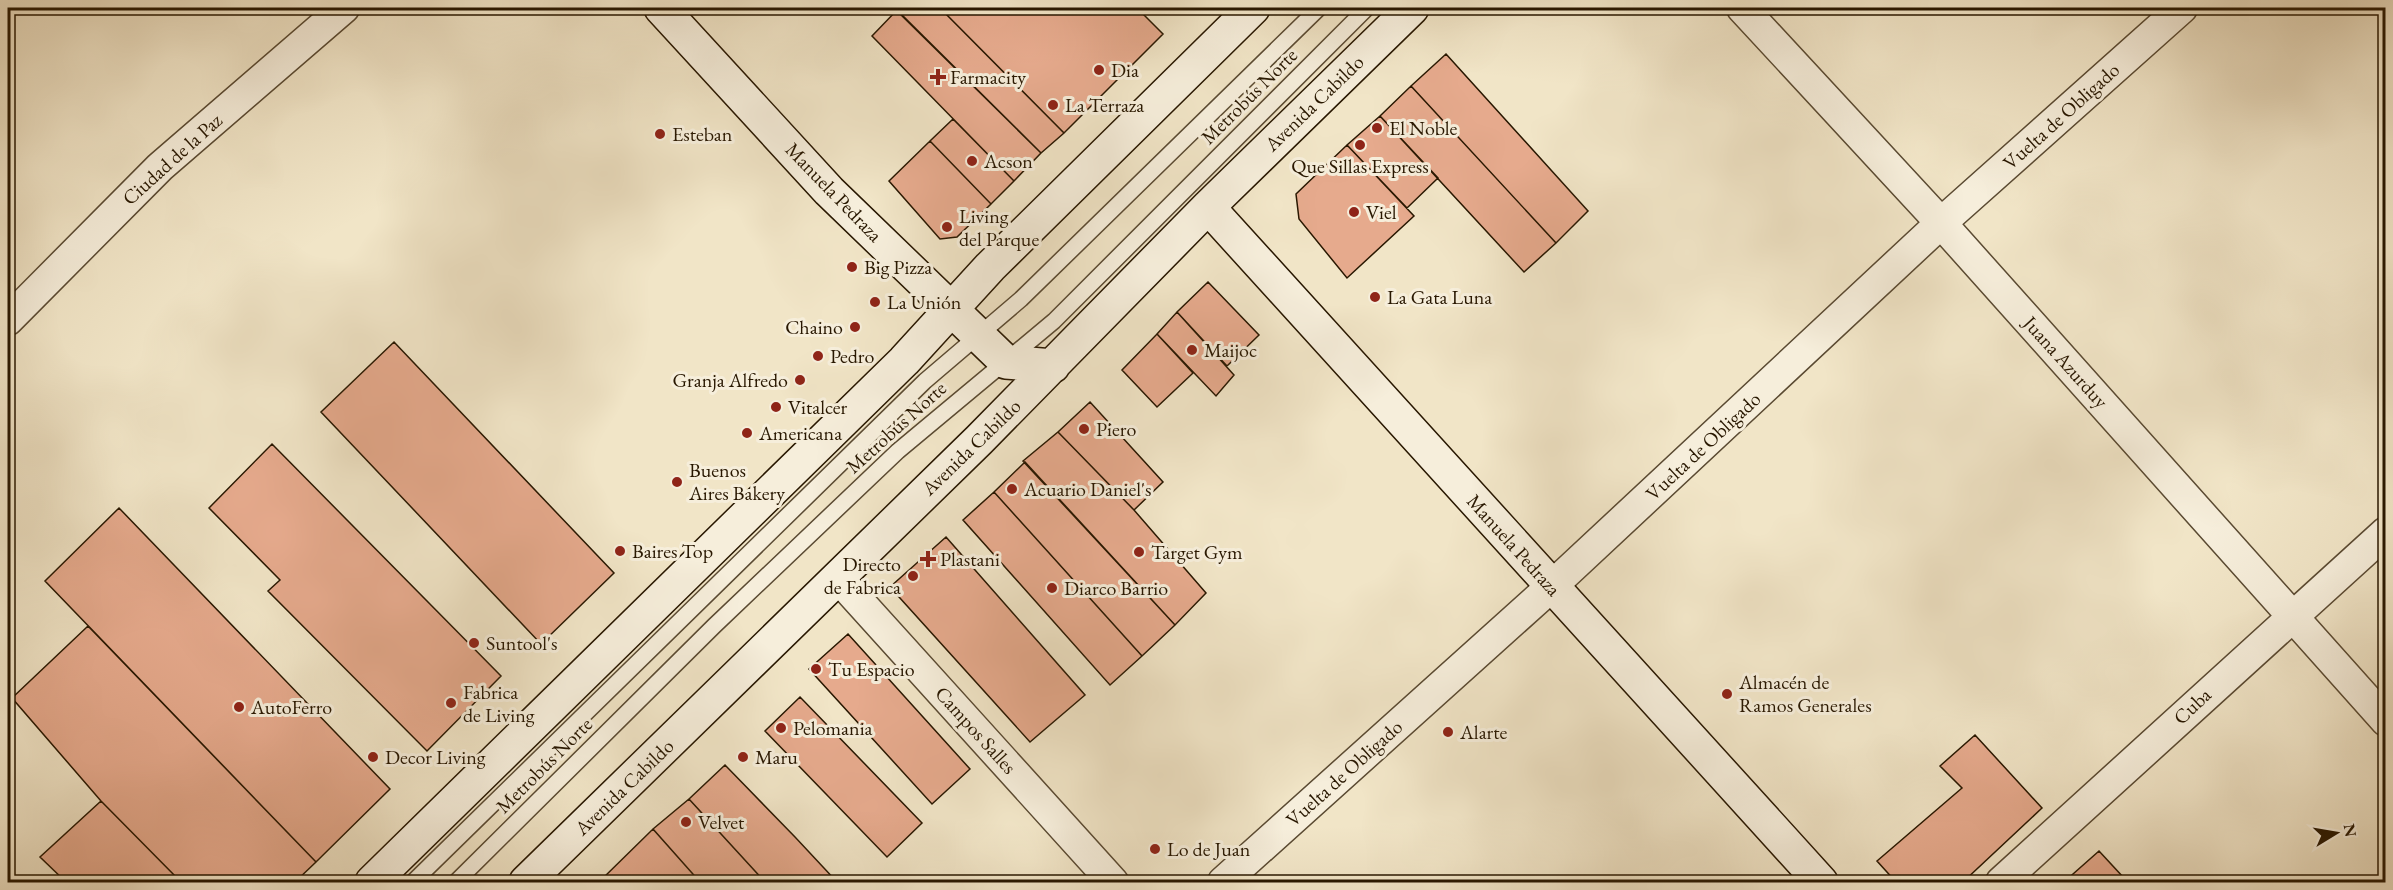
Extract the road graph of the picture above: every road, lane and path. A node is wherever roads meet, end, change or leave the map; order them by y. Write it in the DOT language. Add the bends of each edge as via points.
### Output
graph roads {
  1 [pos="344,8"];
  2 [pos="661,8"];
  3 [pos="1253,8"];
  4 [pos="1319,8"];
  5 [pos="1367,8"];
  6 [pos="1412,8"];
  7 [pos="1742,8"];
  8 [pos="2182,8"];
  9 [pos="1208,207"];
  10 [pos="1941,224"];
  11 [pos="951,309"];
  12 [pos="8,320"];
  13 [pos="977,334"];
  14 [pos="1006,362"];
  15 [pos="1053,366"];
  16 [pos="2385,532"];
  17 [pos="838,578"];
  18 [pos="1552,586"];
  19 [pos="2292,615"];
  20 [pos="2385,721"];
  21 [pos="372,882"];
  22 [pos="413,882"];
  23 [pos="456,882"];
  24 [pos="526,882"];
  25 [pos="1113,882"];
  26 [pos="1222,882"];
  27 [pos="1821,882"];
  28 [pos="2001,882"];
  1 -- 12 [label="street, Ciudad de la Paz" via="159,167"];
  2 -- 11 [label="main road, Manuela Pedraza" via="829,190"];
  3 -- 11 [label="main road"];
  4 -- 13 [label="lane, Metrobús Norte" via="1035,287"];
  5 -- 14 [label="lane, Metrobús Norte" via="1054,321"];
  6 -- 9 [label="main road, Avenida Cabildo"];
  7 -- 10 [label="street, Juana Azurduy"];
  8 -- 10 [label="street, Vuelta de Obligado"];
  9 -- 15 [label="main road, Avenida Cabildo"];
  9 -- 18 [label="main road, Manuela Pedraza"];
  10 -- 18 [label="street, Vuelta de Obligado"];
  10 -- 19 [label="street, Juana Azurduy"];
  11 -- 13 [label="main road, Manuela Pedraza"];
  11 -- 21 [label="main road" via="904,361"];
  13 -- 14 [label="main road, Manuela Pedraza"];
  13 -- 22 [label="lane, Metrobús Norte"];
  14 -- 15 [label="main road"];
  14 -- 23 [label="lane, Metrobús Norte" via="898,451 714,626"];
  15 -- 17 [label="main road, Avenida Cabildo"];
  16 -- 19 [label="street, Cuba"];
  17 -- 24 [label="main road, Avenida Cabildo"];
  17 -- 25 [label="street, Campos Salles"];
  18 -- 26 [label="street, Vuelta de Obligado"];
  18 -- 27 [label="main road, Manuela Pedraza"];
  19 -- 20 [label="street, Juana Azurduy"];
  19 -- 28 [label="street, Cuba"];
}
